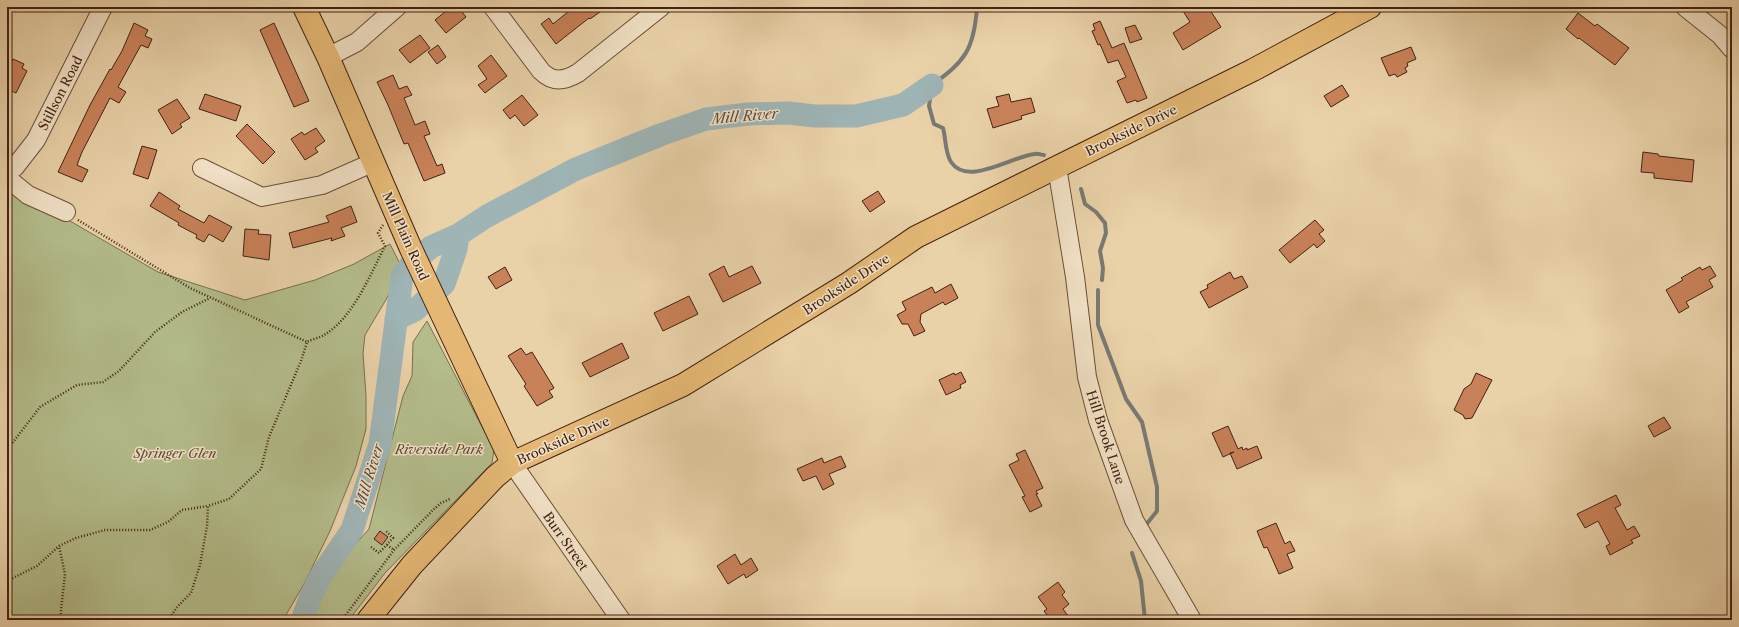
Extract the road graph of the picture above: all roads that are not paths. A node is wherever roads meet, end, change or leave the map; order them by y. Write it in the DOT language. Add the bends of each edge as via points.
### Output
graph roads {
  1 [pos="103,7"];
  2 [pos="304,7"];
  3 [pos="397,7"];
  4 [pos="493,7"];
  5 [pos="661,7"];
  6 [pos="1370,7"];
  7 [pos="1685,7"];
  8 [pos="1732,49"];
  9 [pos="328,57"];
  10 [pos="374,162"];
  11 [pos="1058,166"];
  12 [pos="202,168"];
  13 [pos="7,172"];
  14 [pos="7,178"];
  15 [pos="66,212"];
  16 [pos="512,462"];
  17 [pos="368,620"];
  18 [pos="621,620"];
  19 [pos="1192,620"];
  1 -- 13 [label="street, Stillson Road" via="36,140"];
  2 -- 9 [label="main road, Mill Plain Road"];
  3 -- 9 [label="street" via="357,42"];
  4 -- 5 [label="street" via="541,71 553,79 563,80 578,73"];
  6 -- 11 [label="main road, Brookside Drive" via="1259,67"];
  7 -- 8 [label="street" via="1720,35"];
  9 -- 10 [label="main road, Mill Plain Road"];
  10 -- 12 [label="street" via="322,185 262,197"];
  10 -- 16 [label="main road, Mill Plain Road" via="411,250"];
  11 -- 16 [label="main road, Brookside Drive" via="916,237 850,283 683,385"];
  11 -- 19 [label="street, Hill Brook Lane" via="1087,377 1098,420 1134,520"];
  14 -- 15 [label="street" via="28,195"];
  16 -- 17 [label="main road, Brookside Drive" via="412,565"];
  16 -- 18 [label="street, Burr Street"];
}
